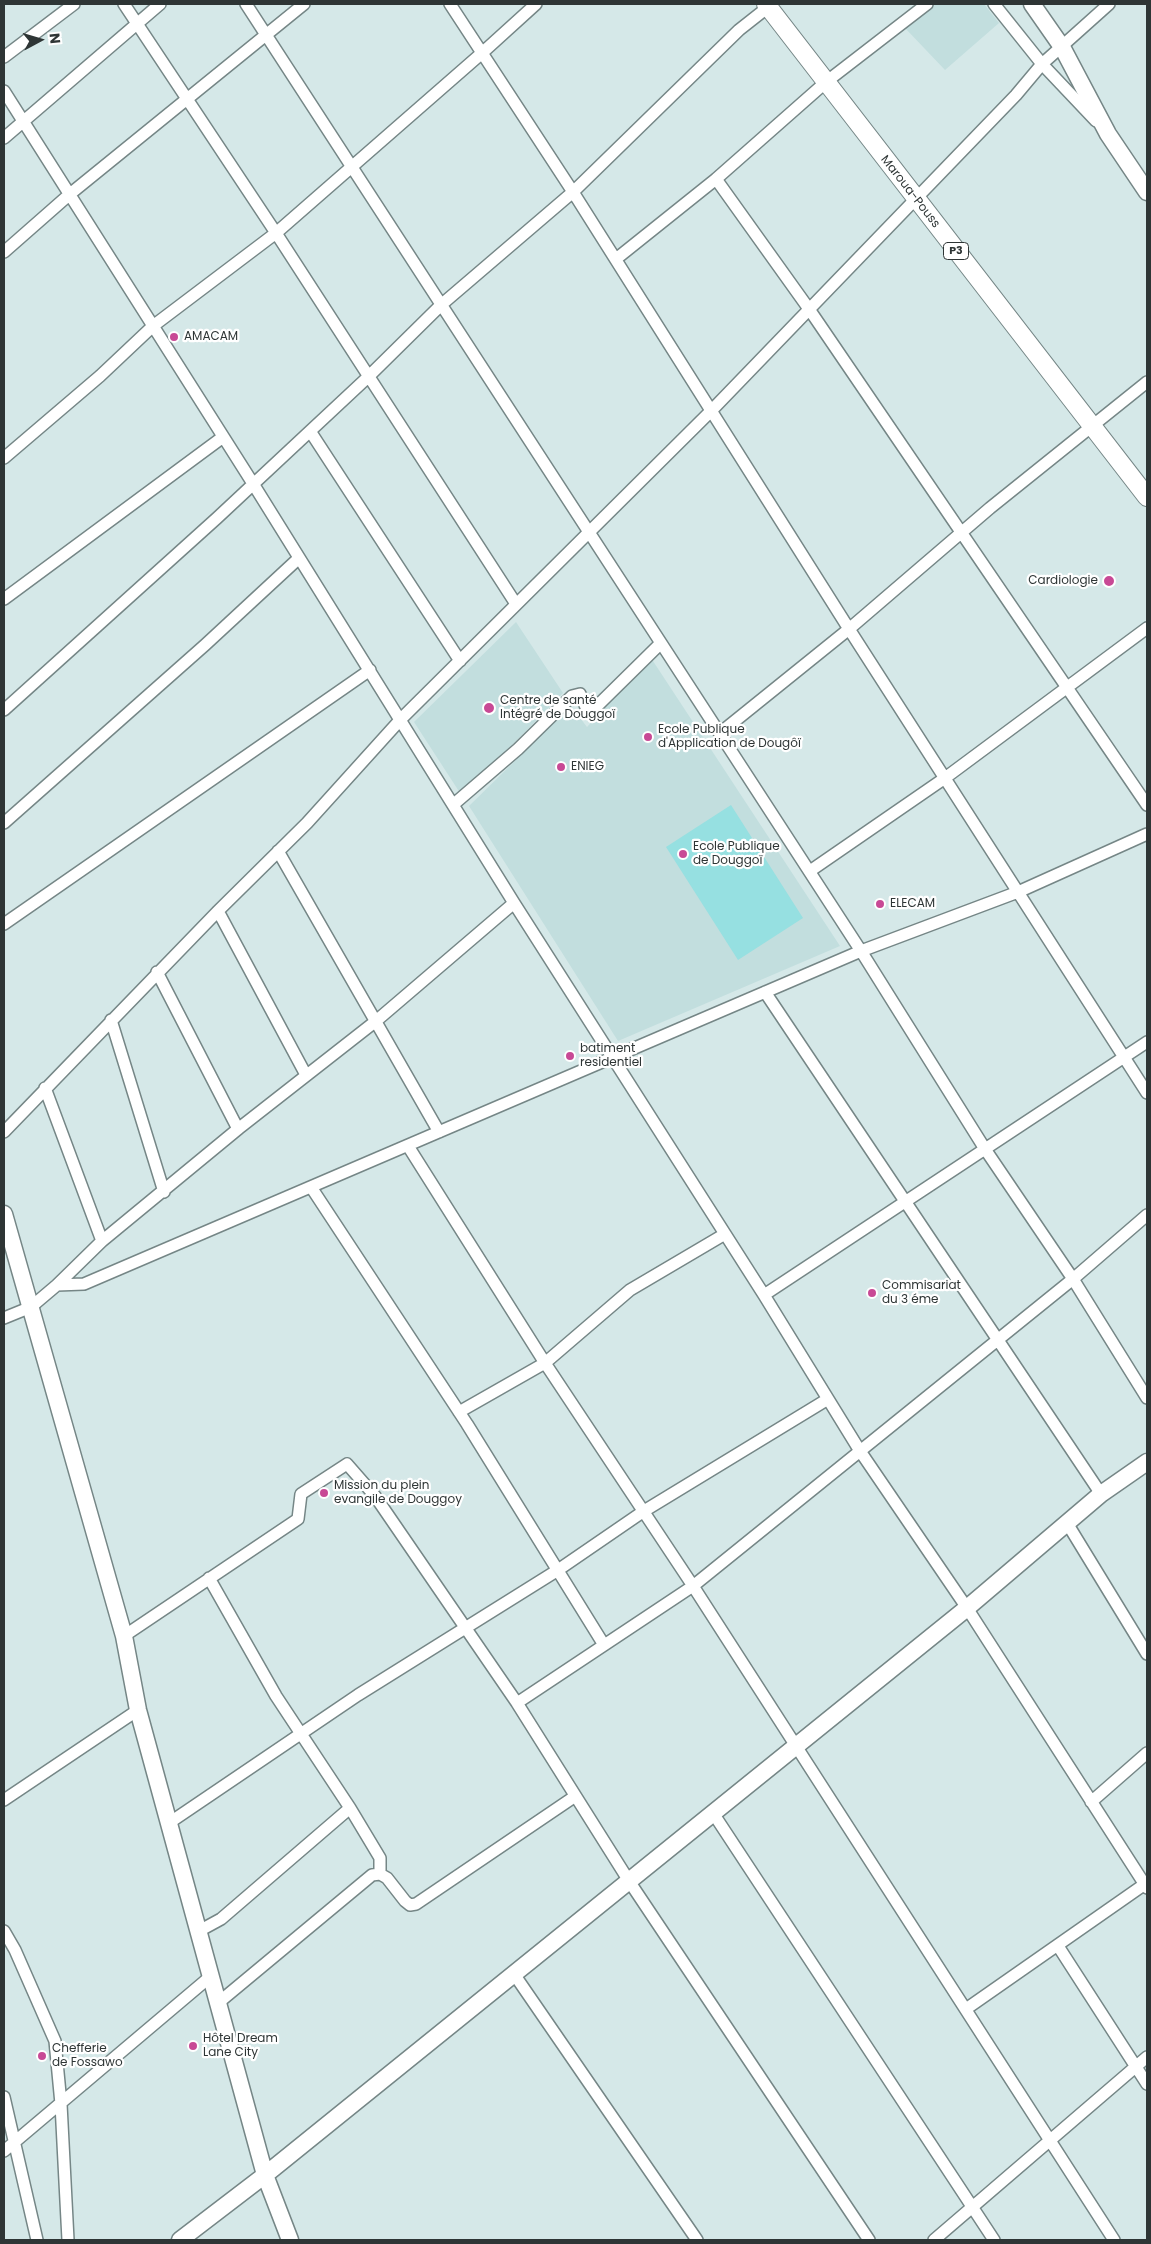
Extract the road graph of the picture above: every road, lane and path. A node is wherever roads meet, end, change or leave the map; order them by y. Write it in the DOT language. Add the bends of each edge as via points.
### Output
graph roads {
  1 [pos="74,4"];
  2 [pos="124,4"];
  3 [pos="160,4"];
  4 [pos="246,4"];
  5 [pos="304,4"];
  6 [pos="450,4"];
  7 [pos="536,4"];
  8 [pos="927,4"];
  9 [pos="994,4"];
  10 [pos="1032,4"];
  11 [pos="1109,4"];
  12 [pos="768,5"];
  13 [pos="136,22"];
  14 [pos="266,35"];
  15 [pos="1062,48"];
  16 [pos="482,53"];
  17 [pos="4,57"];
  18 [pos="1042,64"];
  19 [pos="826,82"];
  20 [pos="4,91"];
  21 [pos="187,98"];
  22 [pos="24,122"];
  23 [pos="1108,134"];
  24 [pos="4,138"];
  25 [pos="352,165"];
  26 [pos="716,179"];
  27 [pos="573,192"];
  28 [pos="1147,192"];
  29 [pos="70,194"];
  30 [pos="915,198"];
  31 [pos="276,233"];
  32 [pos="4,252"];
  33 [pos="616,259"];
  34 [pos="441,305"];
  35 [pos="809,309"];
  36 [pos="153,326"];
  37 [pos="368,377"];
  38 [pos="1147,382"];
  39 [pos="711,411"];
  40 [pos="1091,427"];
  41 [pos="310,431"];
  42 [pos="223,437"];
  43 [pos="4,458"];
  44 [pos="252,482"];
  45 [pos="1147,497"];
  46 [pos="960,533"];
  47 [pos="590,534"];
  48 [pos="299,558"];
  49 [pos="4,599"];
  50 [pos="516,604"];
  51 [pos="1147,628"];
  52 [pos="849,629"];
  53 [pos="661,644"];
  54 [pos="460,661"];
  55 [pos="370,670"];
  56 [pos="1066,687"];
  57 [pos="4,710"];
  58 [pos="401,719"];
  59 [pos="720,733"];
  60 [pos="945,778"];
  61 [pos="454,804"];
  62 [pos="1147,805"];
  63 [pos="4,823"];
  64 [pos="1147,834"];
  65 [pos="278,851"];
  66 [pos="810,871"];
  67 [pos="1018,892"];
  68 [pos="514,903"];
  69 [pos="218,910"];
  70 [pos="4,924"];
  71 [pos="861,951"];
  72 [pos="157,972"];
  73 [pos="765,992"];
  74 [pos="111,1020"];
  75 [pos="376,1021"];
  76 [pos="1147,1042"];
  77 [pos="1124,1056"];
  78 [pos="612,1058"];
  79 [pos="306,1075"];
  80 [pos="45,1088"];
  81 [pos="1147,1093"];
  82 [pos="238,1129"];
  83 [pos="4,1132"];
  84 [pos="439,1132"];
  85 [pos="408,1146"];
  86 [pos="985,1149"];
  87 [pos="312,1187"];
  88 [pos="164,1192"];
  89 [pos="906,1202"];
  90 [pos="4,1214"];
  91 [pos="1147,1215"];
  92 [pos="725,1234"];
  93 [pos="102,1241"];
  94 [pos="1073,1279"];
  95 [pos="57,1285"];
  96 [pos="764,1295"];
  97 [pos="31,1307"];
  98 [pos="6,1319"];
  99 [pos="997,1340"];
  100 [pos="545,1363"];
  101 [pos="1147,1398"];
  102 [pos="828,1399"];
  103 [pos="459,1412"];
  104 [pos="860,1451"];
  105 [pos="1147,1462"];
  106 [pos="1101,1494"];
  107 [pos="644,1511"];
  108 [pos="1067,1523"];
  109 [pos="558,1570"];
  110 [pos="210,1578"];
  111 [pos="693,1586"];
  112 [pos="967,1608"];
  113 [pos="465,1628"];
  114 [pos="124,1636"];
  115 [pos="604,1645"];
  116 [pos="1147,1654"];
  117 [pos="517,1703"];
  118 [pos="138,1710"];
  119 [pos="301,1734"];
  120 [pos="794,1746"];
  121 [pos="1147,1753"];
  122 [pos="574,1797"];
  123 [pos="4,1800"];
  124 [pos="1091,1802"];
  125 [pos="350,1808"];
  126 [pos="713,1813"];
  127 [pos="169,1824"];
  128 [pos="380,1874"];
  129 [pos="629,1882"];
  130 [pos="1146,1886"];
  131 [pos="4,1931"];
  132 [pos="198,1931"];
  133 [pos="1058,1946"];
  134 [pos="514,1974"];
  135 [pos="211,1976"];
  136 [pos="218,2003"];
  137 [pos="966,2009"];
  138 [pos="1147,2057"];
  139 [pos="1136,2067"];
  140 [pos="1147,2084"];
  141 [pos="4,2097"];
  142 [pos="61,2104"];
  143 [pos="1049,2141"];
  144 [pos="15,2142"];
  145 [pos="4,2151"];
  146 [pos="266,2175"];
  147 [pos="973,2207"];
  148 [pos="37,2240"];
  149 [pos="68,2240"];
  150 [pos="180,2240"];
  151 [pos="290,2240"];
  152 [pos="697,2240"];
  153 [pos="869,2240"];
  154 [pos="934,2240"];
  155 [pos="994,2240"];
  156 [pos="1114,2240"];
  1 -- 17 [label="street"];
  2 -- 13 [label="street"];
  3 -- 13 [label="street"];
  4 -- 14 [label="street"];
  5 -- 14 [label="street"];
  6 -- 16 [label="street"];
  7 -- 16 [label="street"];
  8 -- 19 [label="street"];
  9 -- 18 [label="street"];
  10 -- 15 [label="street"];
  11 -- 15 [label="street"];
  12 -- 19 [label="main road, Maroua-Pouss / P3"];
  12 -- 27 [label="street"];
  13 -- 21 [label="street"];
  13 -- 22 [label="street"];
  14 -- 21 [label="street"];
  14 -- 25 [label="street"];
  15 -- 18 [label="street"];
  15 -- 23 [label="street"];
  16 -- 25 [label="street"];
  16 -- 27 [label="street"];
  18 -- 23 [label="street"];
  18 -- 30 [label="street"];
  19 -- 26 [label="street"];
  19 -- 30 [label="main road, Maroua-Pouss / P3"];
  20 -- 22 [label="street"];
  21 -- 29 [label="street"];
  21 -- 31 [label="street"];
  22 -- 24 [label="street"];
  22 -- 29 [label="street"];
  23 -- 28 [label="street"];
  25 -- 31 [label="street"];
  25 -- 34 [label="street"];
  26 -- 33 [label="street"];
  26 -- 35 [label="street"];
  27 -- 33 [label="street"];
  27 -- 34 [label="street"];
  29 -- 32 [label="street"];
  29 -- 36 [label="street"];
  30 -- 35 [label="street"];
  30 -- 40 [label="main road, Maroua-Pouss / P3"];
  31 -- 36 [label="street"];
  31 -- 37 [label="street"];
  33 -- 39 [label="street"];
  34 -- 37 [label="street"];
  34 -- 47 [label="street"];
  35 -- 39 [label="street"];
  35 -- 46 [label="street"];
  36 -- 42 [label="street"];
  36 -- 43 [label="street"];
  37 -- 41 [label="street"];
  37 -- 50 [label="street"];
  38 -- 40 [label="street"];
  39 -- 47 [label="street"];
  39 -- 52 [label="street"];
  40 -- 45 [label="main road, Maroua-Pouss / P3"];
  40 -- 46 [label="street"];
  41 -- 44 [label="street"];
  41 -- 54 [label="street"];
  42 -- 44 [label="street"];
  42 -- 49 [label="street"];
  44 -- 48 [label="street"];
  44 -- 57 [label="street" via="217,518"];
  46 -- 52 [label="street"];
  46 -- 56 [label="street"];
  47 -- 50 [label="street"];
  47 -- 53 [label="street"];
  48 -- 55 [label="street"];
  48 -- 63 [label="street"];
  50 -- 54 [label="street"];
  51 -- 56 [label="street"];
  52 -- 59 [label="street"];
  52 -- 60 [label="street"];
  53 -- 59 [label="street"];
  53 -- 61 [label="street" via="594,709 586,707 580,694 572,696 518,750"];
  54 -- 58 [label="street"];
  55 -- 58 [label="street"];
  55 -- 70 [label="street"];
  56 -- 60 [label="street"];
  56 -- 62 [label="street"];
  58 -- 61 [label="street"];
  58 -- 65 [label="street"];
  59 -- 66 [label="street"];
  60 -- 66 [label="street"];
  60 -- 67 [label="street"];
  61 -- 68 [label="street"];
  64 -- 67 [label="street"];
  65 -- 69 [label="street"];
  65 -- 75 [label="street"];
  66 -- 71 [label="street"];
  67 -- 71 [label="street"];
  67 -- 77 [label="street"];
  68 -- 75 [label="street"];
  68 -- 78 [label="street"];
  69 -- 72 [label="street"];
  69 -- 79 [label="street"];
  71 -- 73 [label="street"];
  71 -- 86 [label="street"];
  72 -- 74 [label="street"];
  72 -- 82 [label="street"];
  73 -- 78 [label="street"];
  73 -- 89 [label="street"];
  74 -- 80 [label="street"];
  74 -- 88 [label="street"];
  75 -- 79 [label="street"];
  75 -- 84 [label="street"];
  76 -- 77 [label="street"];
  77 -- 81 [label="street"];
  77 -- 86 [label="street"];
  78 -- 84 [label="street"];
  78 -- 92 [label="street"];
  79 -- 82 [label="street"];
  80 -- 83 [label="street"];
  80 -- 93 [label="street"];
  82 -- 88 [label="street"];
  84 -- 85 [label="street"];
  85 -- 87 [label="street"];
  85 -- 100 [label="street"];
  86 -- 89 [label="street"];
  86 -- 94 [label="street"];
  87 -- 95 [label="street" via="84,1284"];
  87 -- 103 [label="street"];
  88 -- 93 [label="street"];
  89 -- 96 [label="street"];
  89 -- 99 [label="street"];
  90 -- 97 [label="street"];
  91 -- 94 [label="street"];
  92 -- 96 [label="street"];
  92 -- 100 [label="street" via="630,1290"];
  93 -- 95 [label="street"];
  94 -- 99 [label="street"];
  94 -- 101 [label="street"];
  95 -- 97 [label="street"];
  96 -- 102 [label="street"];
  97 -- 98 [label="street"];
  97 -- 114 [label="street"];
  99 -- 104 [label="street"];
  99 -- 106 [label="street"];
  100 -- 103 [label="street"];
  100 -- 107 [label="street"];
  102 -- 104 [label="street"];
  102 -- 107 [label="street"];
  103 -- 109 [label="street"];
  104 -- 111 [label="street"];
  104 -- 112 [label="street"];
  105 -- 106 [label="street"];
  106 -- 108 [label="street"];
  107 -- 109 [label="street"];
  107 -- 111 [label="street"];
  108 -- 112 [label="street"];
  108 -- 116 [label="street"];
  109 -- 113 [label="street"];
  109 -- 115 [label="street"];
  110 -- 113 [label="street" via="298,1519 301,1494 347,1464 375,1496"];
  110 -- 114 [label="street"];
  110 -- 119 [label="street"];
  111 -- 115 [label="street"];
  111 -- 120 [label="street"];
  112 -- 120 [label="street"];
  112 -- 124 [label="street"];
  113 -- 117 [label="street"];
  113 -- 119 [label="street"];
  114 -- 118 [label="street"];
  115 -- 117 [label="street"];
  117 -- 122 [label="street"];
  118 -- 123 [label="street"];
  118 -- 127 [label="street"];
  119 -- 125 [label="street"];
  119 -- 127 [label="street"];
  120 -- 126 [label="street"];
  120 -- 137 [label="street"];
  121 -- 124 [label="street"];
  122 -- 128 [label="street" via="416,1904 410,1905 405,1901"];
  122 -- 129 [label="street"];
  124 -- 130 [label="street"];
  125 -- 128 [label="street" via="380,1858"];
  125 -- 132 [label="street" via="221,1919"];
  126 -- 129 [label="street"];
  126 -- 147 [label="street"];
  127 -- 132 [label="street"];
  128 -- 136 [label="street" via="372,1875"];
  129 -- 134 [label="street"];
  129 -- 153 [label="street"];
  130 -- 133 [label="street"];
  131 -- 142 [label="street" via="52,2033"];
  132 -- 135 [label="street"];
  133 -- 137 [label="street"];
  133 -- 139 [label="street"];
  134 -- 146 [label="street"];
  134 -- 152 [label="street"];
  135 -- 136 [label="street"];
  135 -- 142 [label="street"];
  136 -- 146 [label="street"];
  137 -- 143 [label="street"];
  138 -- 139 [label="street"];
  139 -- 140 [label="street"];
  139 -- 143 [label="street"];
  141 -- 144 [label="street"];
  142 -- 144 [label="street"];
  142 -- 149 [label="street"];
  143 -- 147 [label="street"];
  143 -- 156 [label="street"];
  144 -- 145 [label="street"];
  144 -- 148 [label="street"];
  146 -- 150 [label="street"];
  146 -- 151 [label="street"];
  147 -- 154 [label="street"];
  147 -- 155 [label="street"];
}
